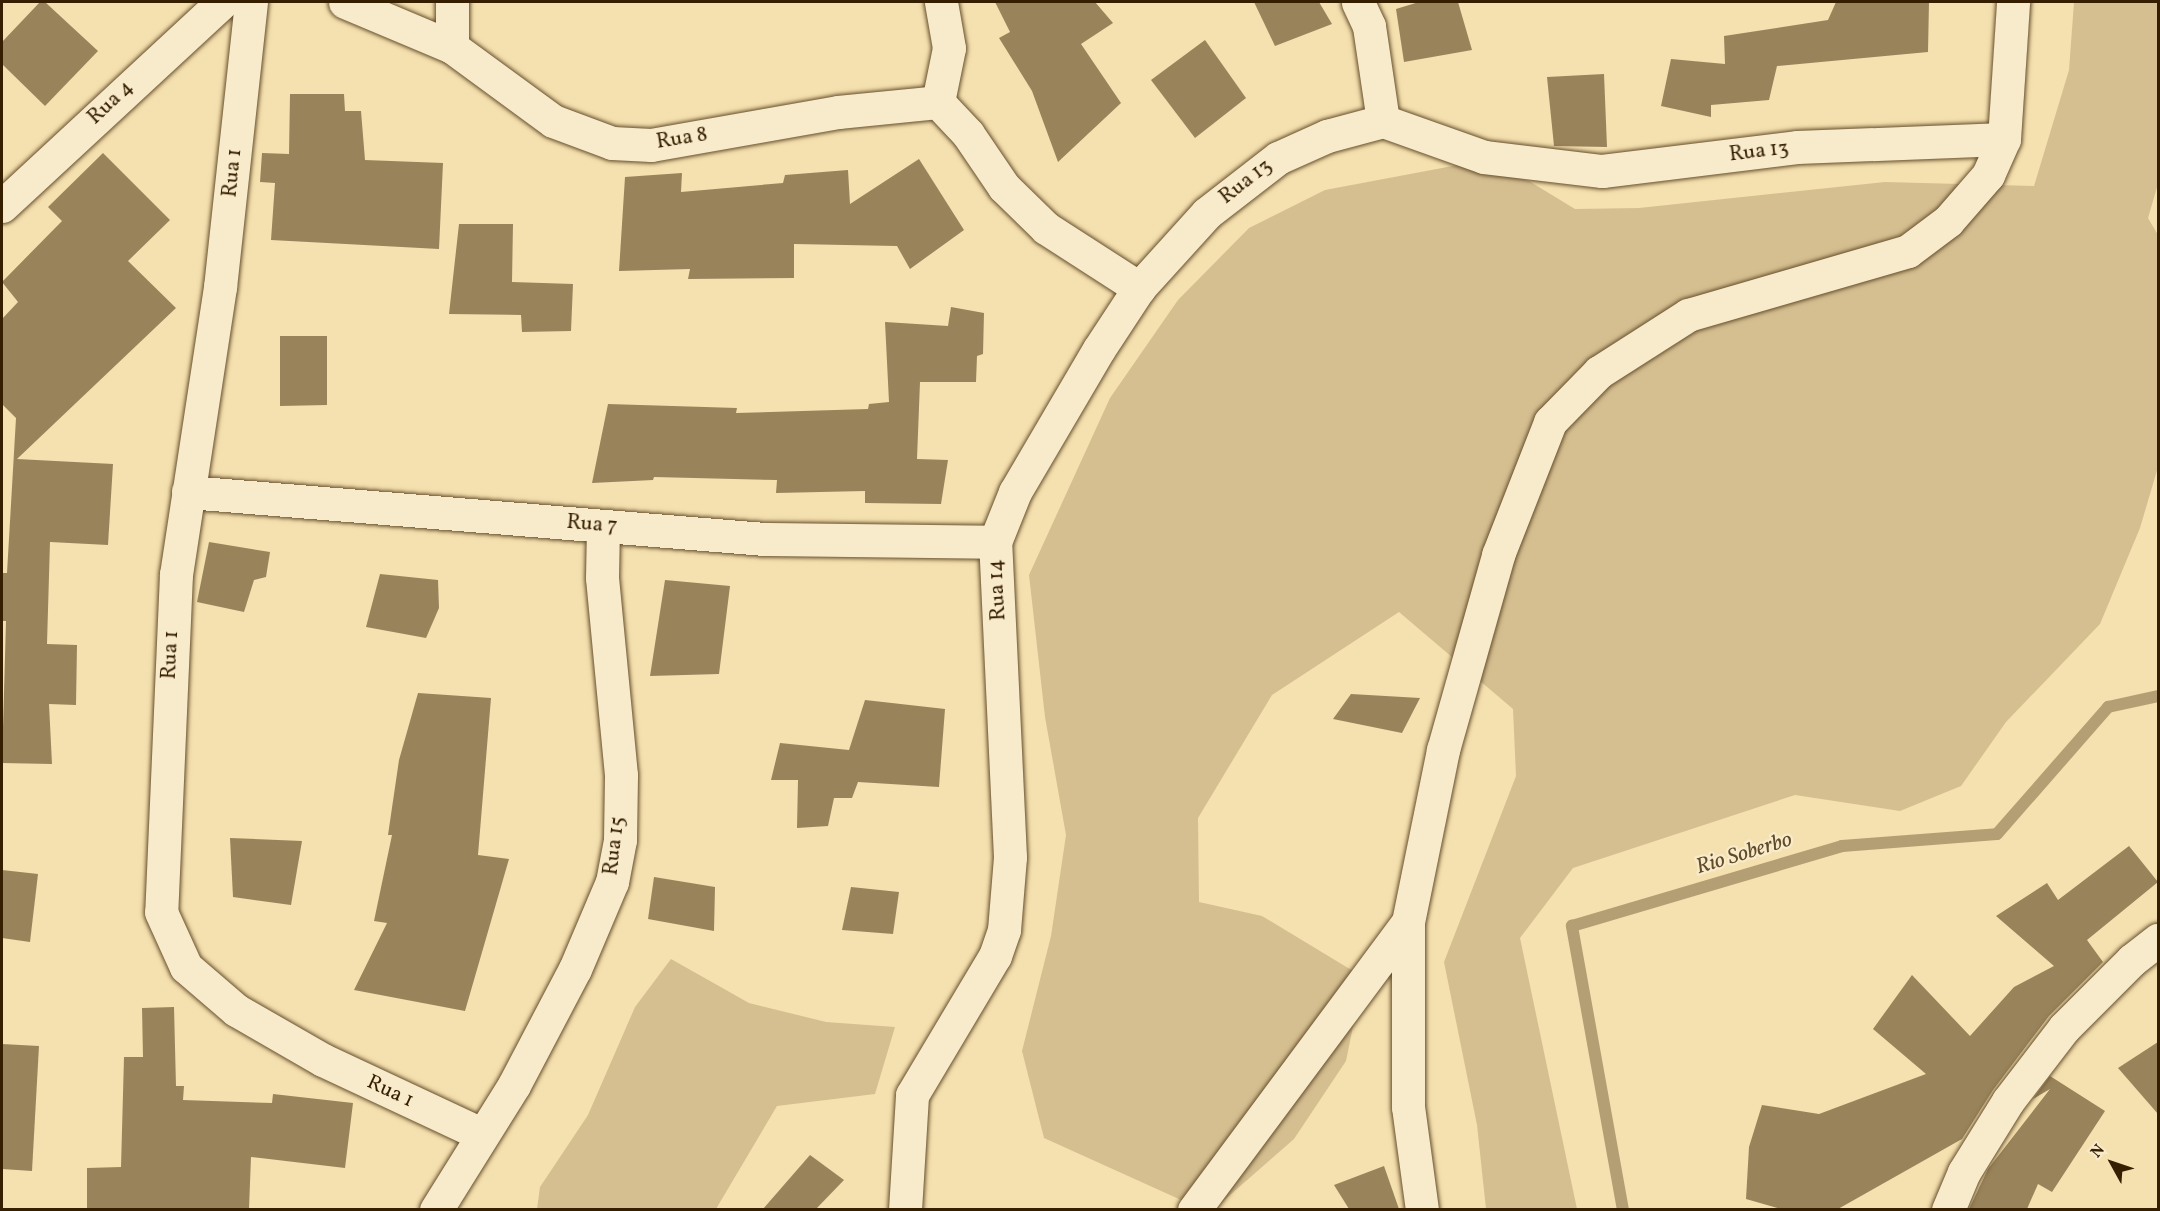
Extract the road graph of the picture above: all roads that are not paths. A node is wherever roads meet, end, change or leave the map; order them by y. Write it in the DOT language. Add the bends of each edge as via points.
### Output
graph roads {
  1 [pos="222,2"];
  2 [pos="251,2"];
  3 [pos="345,2"];
  4 [pos="452,2"];
  5 [pos="941,2"];
  6 [pos="1358,2"];
  7 [pos="2013,2"];
  8 [pos="452,47"];
  9 [pos="938,102"];
  10 [pos="1383,121"];
  11 [pos="2004,139"];
  12 [pos="2,206"];
  13 [pos="1139,288"];
  14 [pos="188,492"];
  15 [pos="603,526"];
  16 [pos="995,542"];
  17 [pos="1408,922"];
  18 [pos="2158,940"];
  19 [pos="481,1134"];
  20 [pos="436,1209"];
  21 [pos="906,1209"];
  22 [pos="1194,1209"];
  23 [pos="1422,1209"];
  24 [pos="1948,1209"];
  1 -- 12 [label="street, Rua 4"];
  2 -- 14 [label="street, Rua 1" via="220,287"];
  3 -- 8 [label="street, Rua 8"];
  4 -- 8 [label="street"];
  5 -- 9 [label="street" via="949,48"];
  6 -- 10 [label="street" via="1369,26"];
  7 -- 11 [label="street"];
  8 -- 9 [label="street, Rua 8" via="553,121 612,143 651,145 838,112"];
  9 -- 13 [label="street" via="968,134 1004,187 1046,228"];
  10 -- 11 [label="street, Rua 13" via="1484,157 1602,171 1797,147"];
  10 -- 13 [label="street, Rua 13" via="1327,136 1278,158 1207,213"];
  11 -- 17 [label="street" via="1982,183 1948,221 1908,251 1688,315 1599,372 1550,422 1495,567 1443,750"];
  13 -- 16 [label="street, Rua 14" via="1015,492"];
  14 -- 15 [label="street, Rua 7"];
  14 -- 19 [label="street, Rua 1" via="176,574 161,912 186,967 236,1010 323,1060"];
  15 -- 16 [label="street, Rua 7" via="765,539"];
  15 -- 19 [label="street, Rua 15" via="602,578 621,775 620,840 612,882 576,969 514,1085"];
  16 -- 21 [label="street, Rua 14" via="1010,835 1004,930 995,956 912,1095"];
  17 -- 22 [label="street"];
  17 -- 23 [label="street" via="1408,1107"];
  18 -- 24 [label="street" via="2132,960 2064,1028 2008,1101 1964,1172"];
  19 -- 20 [label="street, Rua 15"];
}
